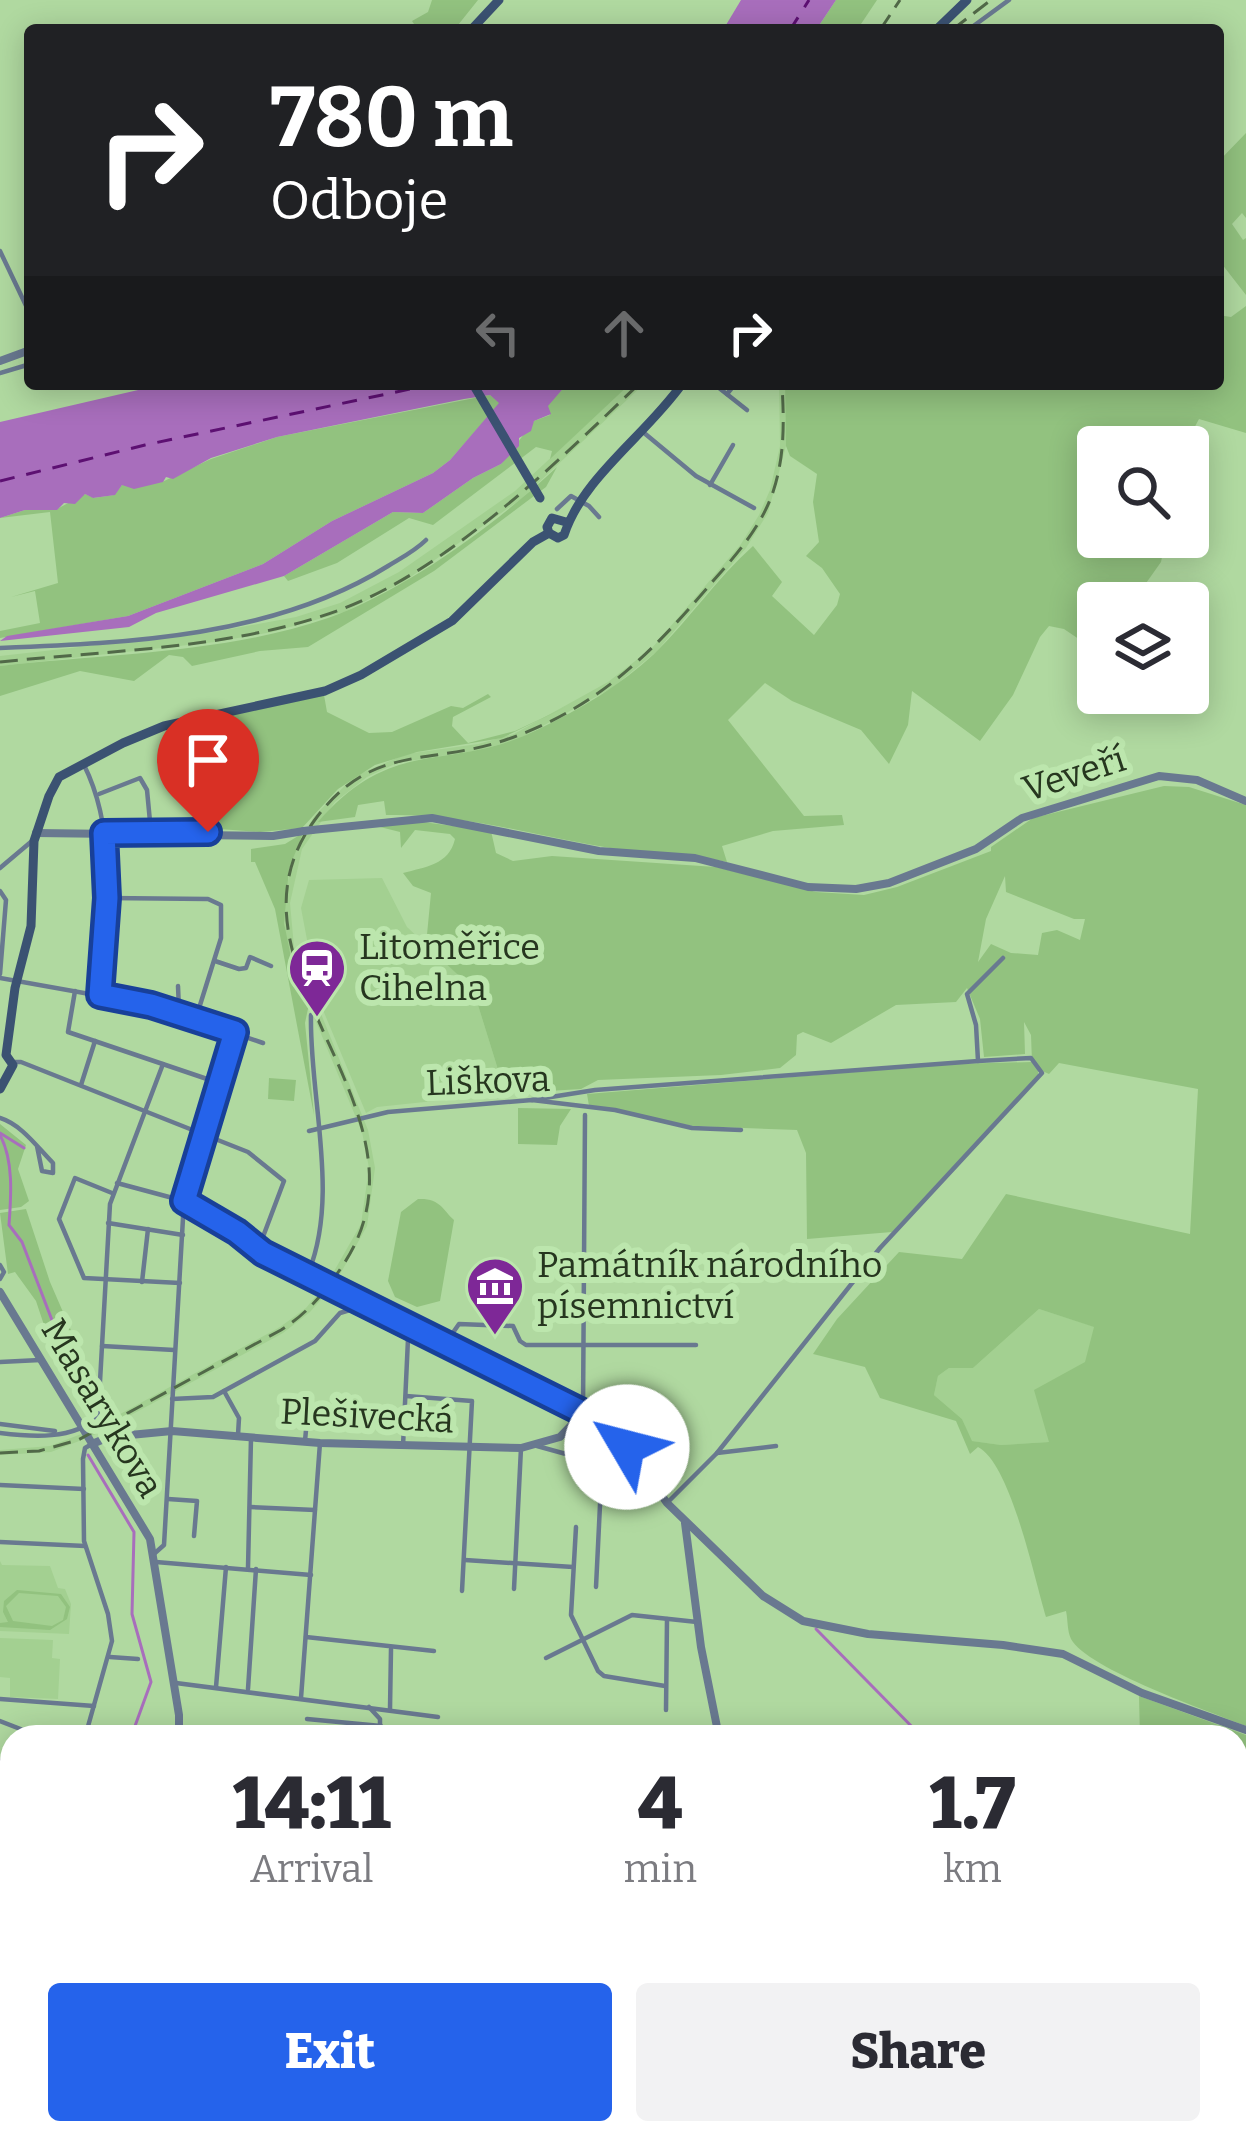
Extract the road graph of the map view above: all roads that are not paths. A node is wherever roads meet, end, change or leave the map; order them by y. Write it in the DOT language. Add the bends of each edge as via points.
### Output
graph roads {
  1 [pos="500,0"];
  2 [pos="967,0"];
  3 [pos="1009,0"];
  4 [pos="478,24"];
  5 [pos="942,24"];
  6 [pos="976,24"];
  7 [pos="0,251"];
  8 [pos="24,301"];
  9 [pos="477,390"];
  10 [pos="677,390"];
  11 [pos="722,390"];
  12 [pos="730,390"];
  13 [pos="727,394"];
  14 [pos="747,410"];
  15 [pos="643,432"];
  16 [pos="733,445"];
  17 [pos="710,485"];
  18 [pos="582,501"];
  19 [pos="556,507"];
  20 [pos="754,508"];
  21 [pos="598,517"];
  22 [pos="566,522"];
  23 [pos="549,533"];
  24 [pos="426,540"];
  25 [pos="0,648"];
  26 [pos="83,763"];
  27 [pos="99,794"];
  28 [pos="1246,801"];
  29 [pos="151,832"];
  30 [pos="104,833"];
  31 [pos="35,837"];
  32 [pos="0,868"];
  33 [pos="0,891"];
  34 [pos="107,898"];
  35 [pos="1003,958"];
  36 [pos="215,961"];
  37 [pos="271,966"];
  38 [pos="0,976"];
  39 [pos="17,981"];
  40 [pos="178,986"];
  41 [pos="75,991"];
  42 [pos="100,995"];
  43 [pos="179,1013"];
  44 [pos="311,1015"];
  45 [pos="196,1018"];
  46 [pos="235,1032"];
  47 [pos="95,1041"];
  48 [pos="263,1043"];
  49 [pos="978,1061"];
  50 [pos="163,1064"];
  51 [pos="4,1066"];
  52 [pos="217,1083"];
  53 [pos="81,1085"];
  54 [pos="0,1089"];
  55 [pos="532,1100"];
  56 [pos="145,1110"];
  57 [pos="585,1115"];
  58 [pos="0,1118"];
  59 [pos="321,1126"];
  60 [pos="741,1130"];
  61 [pos="309,1131"];
  62 [pos="202,1133"];
  63 [pos="37,1146"];
  64 [pos="117,1183"];
  65 [pos="112,1193"];
  66 [pos="184,1201"];
  67 [pos="108,1223"];
  68 [pos="148,1229"];
  69 [pos="183,1235"];
  70 [pos="259,1250"];
  71 [pos="0,1265"];
  72 [pos="307,1276"];
  73 [pos="0,1279"];
  74 [pos="106,1280"];
  75 [pos="142,1282"];
  76 [pos="180,1283"];
  77 [pos="1,1296"];
  78 [pos="366,1305"];
  79 [pos="362,1316"];
  80 [pos="584,1344"];
  81 [pos="446,1345"];
  82 [pos="696,1345"];
  83 [pos="102,1346"];
  84 [pos="175,1350"];
  85 [pos="40,1360"];
  86 [pos="0,1362"];
  87 [pos="224,1390"];
  88 [pos="406,1396"];
  89 [pos="172,1399"];
  90 [pos="584,1413"];
  91 [pos="404,1420"];
  92 [pos="0,1424"];
  93 [pos="81,1428"];
  94 [pos="172,1431"];
  95 [pos="0,1433"];
  96 [pos="61,1433"];
  97 [pos="238,1436"];
  98 [pos="251,1438"];
  99 [pos="305,1442"];
  100 [pos="320,1443"];
  101 [pos="92,1444"];
  102 [pos="537,1446"];
  103 [pos="776,1446"];
  104 [pos="403,1447"];
  105 [pos="470,1448"];
  106 [pos="521,1448"];
  107 [pos="716,1454"];
  108 [pos="638,1463"];
  109 [pos="602,1464"];
  110 [pos="0,1485"];
  111 [pos="84,1489"];
  112 [pos="167,1499"];
  113 [pos="667,1503"];
  114 [pos="250,1507"];
  115 [pos="315,1510"];
  116 [pos="685,1522"];
  117 [pos="576,1527"];
  118 [pos="194,1536"];
  119 [pos="0,1542"];
  120 [pos="85,1546"];
  121 [pos="155,1558"];
  122 [pos="464,1560"];
  123 [pos="515,1563"];
  124 [pos="573,1567"];
  125 [pos="226,1568"];
  126 [pos="252,1569"];
  127 [pos="311,1575"];
  128 [pos="596,1587"];
  129 [pos="514,1589"];
  130 [pos="462,1591"];
  131 [pos="667,1619"];
  132 [pos="697,1622"];
  133 [pos="306,1637"];
  134 [pos="582,1638"];
  135 [pos="391,1648"];
  136 [pos="434,1651"];
  137 [pos="110,1657"];
  138 [pos="546,1658"];
  139 [pos="138,1659"];
  140 [pos="174,1683"];
  141 [pos="665,1686"];
  142 [pos="216,1688"];
  143 [pos="248,1691"];
  144 [pos="301,1698"];
  145 [pos="0,1699"];
  146 [pos="94,1706"];
  147 [pos="369,1707"];
  148 [pos="390,1709"];
  149 [pos="666,1710"];
  150 [pos="438,1717"];
  151 [pos="307,1719"];
  152 [pos="88,1725"];
  153 [pos="177,1725"];
  154 [pos="370,1725"];
  155 [pos="380,1725"];
  156 [pos="717,1725"];
  157 [pos="1232,1725"];
  1 -- 4 [label="main road"];
  2 -- 5 [label="main road"];
  3 -- 6 [label="street"];
  7 -- 8 [label="street"];
  9 -- 19 [label="main road, bridge" via="540,498"];
  10 -- 15 [label="main road"];
  11 -- 13 [label="street"];
  12 -- 13 [label="street"];
  13 -- 14 [label="street"];
  15 -- 17 [label="street"];
  15 -- 18 [label="main road"];
  16 -- 17 [label="street"];
  17 -- 20 [label="street"];
  18 -- 19 [label="street" via="571,496"];
  18 -- 21 [label="street"];
  18 -- 22 [label="main road"];
  19 -- 22 [label="main road"];
  19 -- 23 [label="main road"];
  22 -- 23 [label="main road" via="564,535"];
  23 -- 26 [label="main road" via="452,621 361,675 325,691 164,726"];
  24 -- 25 [label="street" via="351,589 271,617"];
  26 -- 27 [label="street"];
  26 -- 31 [label="main road" via="54,784"];
  27 -- 29 [label="street" via="140,778"];
  27 -- 30 [label="street"];
  28 -- 29 [label="street, Veveří" via="1167,775 1022,818 976,849 872,888 808,887 694,858 599,850 432,818 273,836"];
  29 -- 30 [label="street, Veveří"];
  30 -- 31 [label="street, Veveří"];
  30 -- 34 [label="street"];
  31 -- 32 [label="street"];
  31 -- 39 [label="main road" via="31,926"];
  33 -- 38 [label="street"];
  34 -- 36 [label="street" via="221,905"];
  34 -- 42 [label="street"];
  35 -- 49 [label="street" via="967,994"];
  36 -- 37 [label="street" via="239,969 250,957"];
  36 -- 45 [label="street"];
  38 -- 39 [label="street"];
  39 -- 41 [label="street"];
  39 -- 51 [label="main road"];
  40 -- 43 [label="street"];
  41 -- 42 [label="street"];
  41 -- 47 [label="street" via="68,1032"];
  42 -- 43 [label="street"];
  43 -- 45 [label="street"];
  44 -- 59 [label="street"];
  45 -- 46 [label="street"];
  46 -- 48 [label="street"];
  46 -- 52 [label="street"];
  47 -- 50 [label="street"];
  47 -- 53 [label="street"];
  49 -- 55 [label="street"];
  49 -- 107 [label="street" via="1031,1058 1042,1072 880,1248"];
  50 -- 52 [label="street"];
  50 -- 56 [label="street"];
  51 -- 53 [label="street" via="21,1061"];
  51 -- 54 [label="main road"];
  52 -- 62 [label="street"];
  53 -- 56 [label="street"];
  55 -- 59 [label="street, Liškova"];
  55 -- 60 [label="street, Liškova"];
  56 -- 62 [label="street"];
  56 -- 64 [label="street"];
  57 -- 80 [label="street"];
  58 -- 63 [label="street"];
  59 -- 61 [label="street, Liškova"];
  59 -- 72 [label="street" via="319,1224"];
  62 -- 66 [label="street"];
  62 -- 70 [label="street" via="248,1152 284,1180"];
  64 -- 65 [label="street"];
  64 -- 66 [label="street"];
  65 -- 67 [label="street"];
  65 -- 74 [label="street" via="75,1178 58,1223 83,1279"];
  66 -- 69 [label="street"];
  66 -- 70 [label="street"];
  67 -- 68 [label="street"];
  67 -- 74 [label="street"];
  68 -- 69 [label="street"];
  68 -- 75 [label="street"];
  69 -- 76 [label="street"];
  70 -- 72 [label="street"];
  71 -- 73 [label="street"];
  72 -- 78 [label="street"];
  74 -- 75 [label="street"];
  74 -- 83 [label="street"];
  75 -- 76 [label="street"];
  76 -- 84 [label="street"];
  77 -- 85 [label="street, Masarykova"];
  78 -- 79 [label="street"];
  78 -- 81 [label="street"];
  79 -- 87 [label="street" via="340,1313 316,1340"];
  79 -- 88 [label="street" via="408,1339"];
  80 -- 81 [label="street" via="526,1345 513,1326 459,1324"];
  80 -- 82 [label="street"];
  80 -- 90 [label="street"];
  81 -- 90 [label="street"];
  83 -- 84 [label="street"];
  83 -- 93 [label="street" via="98,1417"];
  84 -- 89 [label="street"];
  85 -- 86 [label="street"];
  85 -- 93 [label="street, Masarykova"];
  87 -- 89 [label="street" via="208,1399"];
  87 -- 97 [label="street"];
  88 -- 91 [label="street"];
  88 -- 105 [label="street" via="472,1401"];
  89 -- 94 [label="street"];
  90 -- 102 [label="street"];
  90 -- 108 [label="street"];
  91 -- 99 [label="street" via="307,1419"];
  91 -- 104 [label="street"];
  92 -- 96 [label="street"];
  93 -- 96 [label="street"];
  93 -- 101 [label="street, Masarykova"];
  94 -- 97 [label="street, Plešivecká"];
  94 -- 101 [label="street, Plešivecká"];
  94 -- 112 [label="street"];
  95 -- 96 [label="street"];
  97 -- 98 [label="street, Plešivecká"];
  98 -- 99 [label="street, Plešivecká"];
  98 -- 114 [label="street"];
  99 -- 100 [label="street, Plešivecká"];
  100 -- 104 [label="street, Plešivecká"];
  100 -- 115 [label="street"];
  101 -- 111 [label="street" via="83,1455"];
  101 -- 121 [label="street, Masarykova"];
  102 -- 106 [label="street, Plešivecká"];
  102 -- 109 [label="street, Plešivecká"];
  103 -- 107 [label="street"];
  104 -- 105 [label="street, Plešivecká"];
  105 -- 106 [label="street, Plešivecká"];
  105 -- 122 [label="street"];
  106 -- 123 [label="street"];
  107 -- 113 [label="street"];
  108 -- 109 [label="street, Plešivecká"];
  108 -- 113 [label="street"];
  109 -- 128 [label="street"];
  110 -- 111 [label="street"];
  111 -- 120 [label="street"];
  112 -- 118 [label="street" via="197,1501"];
  112 -- 121 [label="street" via="164,1545"];
  113 -- 116 [label="street"];
  114 -- 115 [label="street"];
  114 -- 126 [label="street"];
  115 -- 127 [label="street"];
  116 -- 132 [label="street"];
  116 -- 157 [label="street" via="763,1597 803,1621 1063,1654"];
  117 -- 124 [label="street"];
  119 -- 120 [label="street"];
  120 -- 137 [label="street" via="111,1623"];
  121 -- 125 [label="street"];
  121 -- 140 [label="street"];
  122 -- 123 [label="street"];
  122 -- 130 [label="street"];
  123 -- 124 [label="street"];
  123 -- 129 [label="street"];
  124 -- 134 [label="street" via="571,1615"];
  125 -- 126 [label="street"];
  125 -- 142 [label="street"];
  126 -- 127 [label="street"];
  126 -- 143 [label="street"];
  127 -- 133 [label="street"];
  131 -- 132 [label="street"];
  131 -- 134 [label="street" via="632,1616"];
  131 -- 141 [label="street"];
  132 -- 156 [label="street"];
  133 -- 135 [label="street"];
  133 -- 144 [label="street"];
  134 -- 138 [label="street"];
  134 -- 141 [label="street" via="601,1674"];
  135 -- 136 [label="street"];
  135 -- 148 [label="street"];
  137 -- 139 [label="street"];
  137 -- 146 [label="street"];
  140 -- 142 [label="street"];
  140 -- 153 [label="street"];
  141 -- 149 [label="street"];
  142 -- 143 [label="street"];
  143 -- 144 [label="street"];
  144 -- 147 [label="street"];
  145 -- 146 [label="street"];
  146 -- 152 [label="street"];
  147 -- 148 [label="street"];
  147 -- 155 [label="street"];
  148 -- 150 [label="street"];
  151 -- 154 [label="street"];
}
